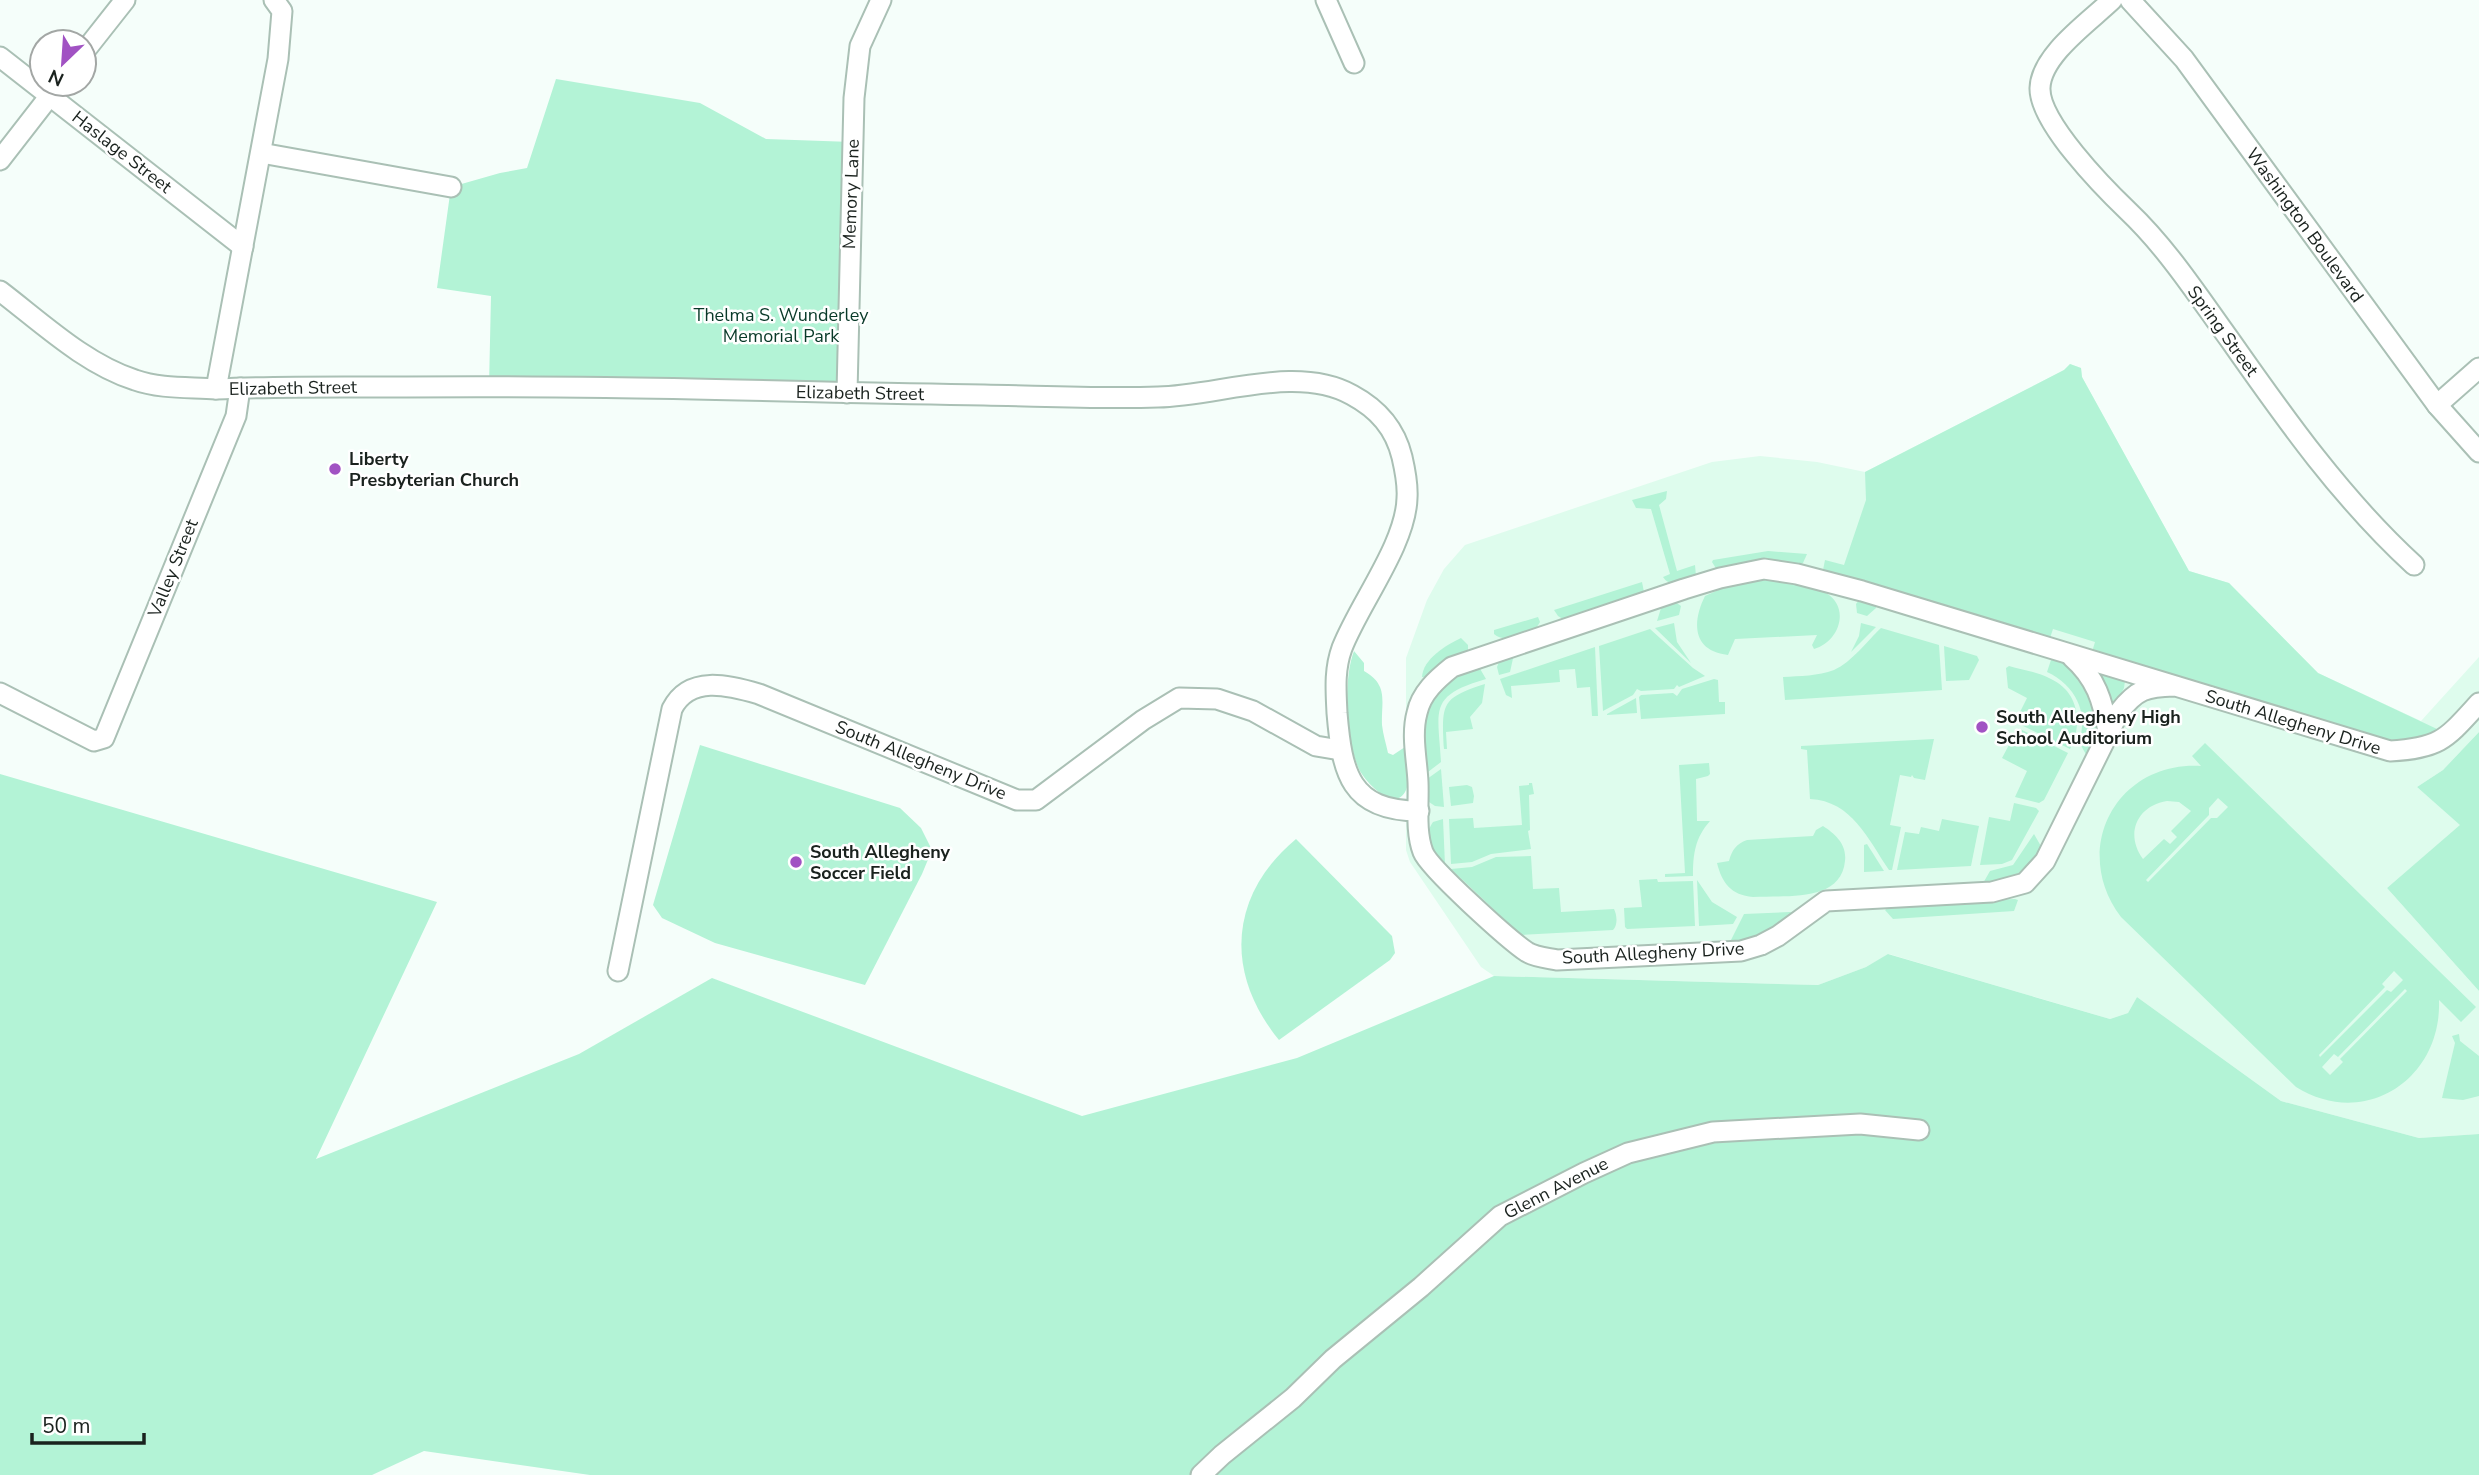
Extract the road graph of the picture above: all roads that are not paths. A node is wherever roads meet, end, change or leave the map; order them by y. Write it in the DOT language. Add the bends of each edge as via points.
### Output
graph roads {
  1 [pos="125,0"];
  2 [pos="274,0"];
  3 [pos="881,0"];
  4 [pos="1326,0"];
  5 [pos="2112,0"];
  6 [pos="2130,0"];
  7 [pos="98,34"];
  8 [pos="0,57"];
  9 [pos="1354,63"];
  10 [pos="28,74"];
  11 [pos="48,98"];
  12 [pos="64,98"];
  13 [pos="261,153"];
  14 [pos="0,160"];
  15 [pos="451,187"];
  16 [pos="243,247"];
  17 [pos="0,291"];
  18 [pos="2479,368"];
  19 [pos="240,388"];
  20 [pos="216,389"];
  21 [pos="847,393"];
  22 [pos="2437,405"];
  23 [pos="2479,452"];
  24 [pos="2414,565"];
  25 [pos="2071,656"];
  26 [pos="2175,685"];
  27 [pos="0,693"];
  28 [pos="2479,703"];
  29 [pos="2108,732"];
  30 [pos="1340,750"];
  31 [pos="1419,811"];
  32 [pos="618,971"];
  33 [pos="1919,1130"];
  34 [pos="1201,1475"];
  1 -- 7 [label="street"];
  2 -- 13 [label="street" via="282,11 278,60"];
  3 -- 21 [label="street, Memory Lane" via="860,46 853,98"];
  4 -- 9 [label="street"];
  5 -- 24 [label="street, Spring Street" via="2049,60 2040,91 2047,114 2096,180 2142,224 2180,271 2297,435 2379,533"];
  6 -- 22 [label="street, Washington Boulevard" via="2184,59"];
  8 -- 10 [label="street, Haslage Street"];
  11 -- 14 [label="street"];
  12 -- 16 [label="street, Haslage Street"];
  13 -- 15 [label="street"];
  13 -- 16 [label="street"];
  16 -- 20 [label="street"];
  17 -- 20 [label="street, Elizabeth Street" via="79,351 115,372 138,382"];
  18 -- 22 [label="street"];
  19 -- 20 [label="street, Elizabeth Street"];
  19 -- 21 [label="street, Elizabeth Street" via="543,386"];
  19 -- 27 [label="street, Valley Street" via="236,416 104,738 94,741"];
  21 -- 30 [label="street, Elizabeth Street" via="1161,397 1318,382 1373,407 1398,441 1407,497 1397,537 1340,658 1335,677"];
  22 -- 23 [label="street, Washington Boulevard"];
  25 -- 26 [label="street, South Allegheny Drive"];
  25 -- 29 [label="street" via="2099,691"];
  25 -- 31 [label="street, South Allegheny Drive" via="1797,574 1764,569 1720,578 1452,667 1424,695 1417,713"];
  26 -- 28 [label="street, South Allegheny Drive" via="2390,751 2422,749 2449,736"];
  26 -- 29 [label="street, South Allegheny Drive" via="2147,687 2131,696"];
  29 -- 31 [label="street, South Allegheny Drive" via="2045,861 2025,883 1992,892 1826,901 1778,936 1741,951 1558,960 1529,954 1423,854"];
  30 -- 31 [label="street" via="1356,789 1376,806"];
  30 -- 32 [label="street, South Allegheny Drive" via="1316,746 1253,711 1217,699 1179,698 1036,800 1017,800 759,694 726,685 694,687 678,696 672,709"];
  33 -- 34 [label="street, Glenn Avenue" via="1860,1124 1713,1132 1628,1153 1584,1173 1500,1216"];
}
